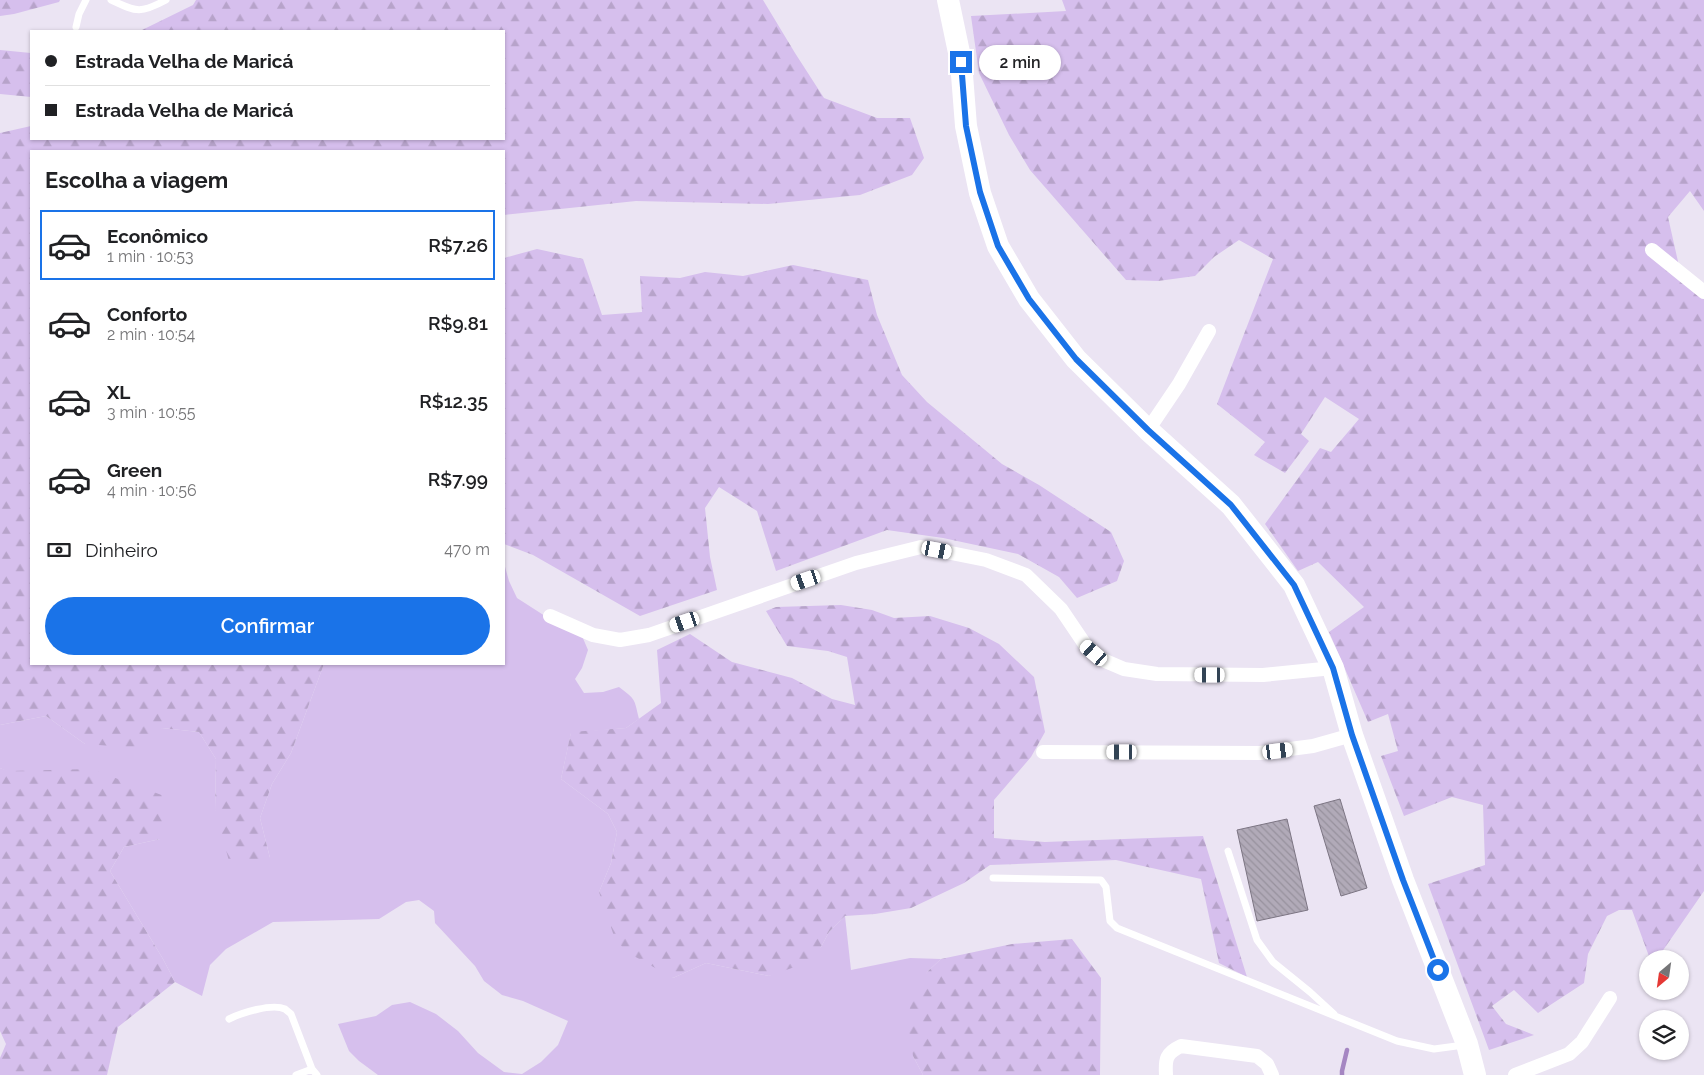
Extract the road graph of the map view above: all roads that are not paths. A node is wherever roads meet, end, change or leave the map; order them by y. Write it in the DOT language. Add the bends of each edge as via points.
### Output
graph roads {
  1 [pos="86,0"];
  2 [pos="111,0"];
  3 [pos="166,0"];
  4 [pos="948,0"];
  5 [pos="76,27"];
  6 [pos="1652,250"];
  7 [pos="1704,292"];
  8 [pos="1209,331"];
  9 [pos="1148,430"];
  10 [pos="550,616"];
  11 [pos="1333,668"];
  12 [pos="1352,735"];
  13 [pos="1043,752"];
  14 [pos="1228,851"];
  15 [pos="993,878"];
  16 [pos="1610,998"];
  17 [pos="1338,1018"];
  18 [pos="229,1019"];
  19 [pos="1467,1044"];
  20 [pos="315,1072"];
  21 [pos="296,1075"];
  22 [pos="1166,1075"];
  23 [pos="1272,1075"];
  24 [pos="1475,1075"];
  25 [pos="1516,1075"];
  1 -- 5 [label="lane"];
  2 -- 3 [label="lane" via="142,11"];
  4 -- 9 [label="main road" via="961,62 966,126 980,192 998,246 1029,299 1076,359"];
  6 -- 7 [label="street"];
  8 -- 9 [label="street"];
  9 -- 11 [label="main road" via="1231,505 1294,585"];
  10 -- 11 [label="street" via="593,635 620,640 649,635 856,563 921,547 986,560 1026,575 1061,609 1086,646 1103,660 1124,669 1157,674 1263,675"];
  11 -- 12 [label="main road"];
  12 -- 13 [label="street" via="1313,746 1260,753"];
  12 -- 19 [label="main road" via="1403,880"];
  14 -- 17 [label="lane" via="1257,940 1273,962"];
  15 -- 17 [label="lane" via="1101,880 1106,887 1110,921 1117,928"];
  16 -- 25 [label="street" via="1582,1042 1569,1054"];
  17 -- 19 [label="lane" via="1397,1041 1434,1049"];
  18 -- 20 [label="lane" via="238,1014 276,1007 285,1009 291,1014"];
  19 -- 24 [label="main road"];
  20 -- 21 [label="lane"];
  22 -- 23 [label="street" via="1165,1060 1171,1051 1181,1046 1256,1056 1267,1064"];
}
